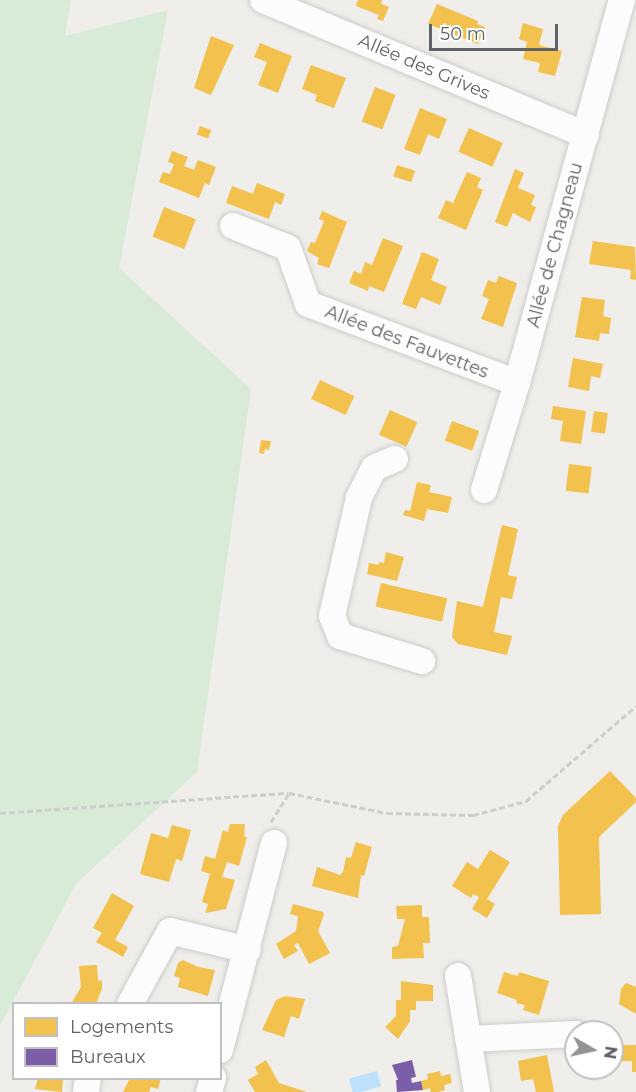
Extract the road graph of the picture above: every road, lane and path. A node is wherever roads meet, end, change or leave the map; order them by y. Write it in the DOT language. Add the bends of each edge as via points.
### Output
graph roads {
  1 [pos="263,0"];
  2 [pos="622,0"];
  3 [pos="306,8"];
  4 [pos="586,135"];
  5 [pos="233,226"];
  6 [pos="517,383"];
  7 [pos="395,459"];
  8 [pos="484,490"];
  9 [pos="422,661"];
  10 [pos="636,706"];
  11 [pos="289,793"];
  12 [pos="0,813"];
  13 [pos="272,833"];
  14 [pos="248,950"];
  15 [pos="458,976"];
  16 [pos="130,1002"];
  17 [pos="564,1035"];
  18 [pos="468,1039"];
  19 [pos="222,1043"];
  20 [pos="477,1092"];
  1 -- 3 [label="street, Allée des Grives"];
  2 -- 4 [label="street, Allée de Chagneau"];
  3 -- 4 [label="street, Allée des Grives"];
  4 -- 6 [label="street, Allée de Chagneau"];
  5 -- 6 [label="street, Allée des Fauvettes" via="288,248 308,304"];
  6 -- 8 [label="street, Allée de Chagneau"];
  7 -- 9 [label="street" via="374,468 359,498 332,616 340,636"];
  10 -- 11 [label="path" via="526,801 473,815 387,813"];
  11 -- 12 [label="path"];
  11 -- 13 [label="path"];
  13 -- 14 [label="street"];
  14 -- 16 [label="street" via="170,931"];
  14 -- 19 [label="street"];
  15 -- 18 [label="street"];
  17 -- 18 [label="street"];
  18 -- 20 [label="street"];
}
